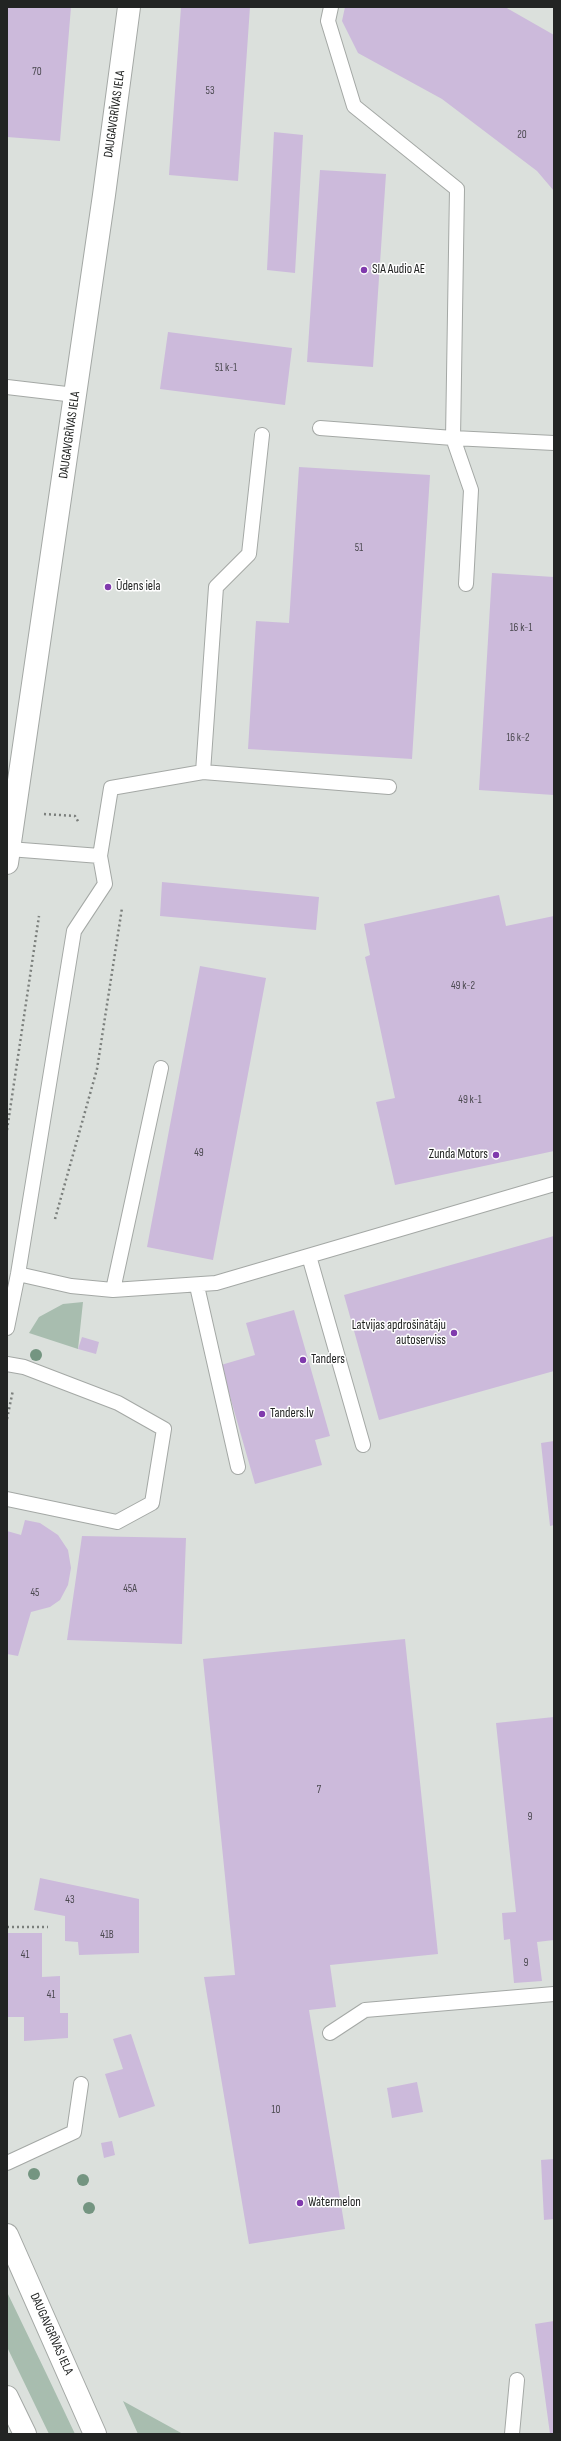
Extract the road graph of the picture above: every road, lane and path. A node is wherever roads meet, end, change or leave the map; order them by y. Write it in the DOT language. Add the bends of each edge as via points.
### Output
graph roads {
  1 [pos="129,7"];
  2 [pos="331,7"];
  3 [pos="7,387"];
  4 [pos="76,395"];
  5 [pos="320,428"];
  6 [pos="262,435"];
  7 [pos="453,438"];
  8 [pos="554,443"];
  9 [pos="466,584"];
  10 [pos="203,772"];
  11 [pos="389,787"];
  12 [pos="75,816"];
  13 [pos="8,856"];
  14 [pos="100,856"];
  15 [pos="123,903"];
  16 [pos="39,916"];
  17 [pos="161,1068"];
  18 [pos="7,1130"];
  19 [pos="554,1184"];
  20 [pos="53,1226"];
  21 [pos="309,1256"];
  22 [pos="18,1274"];
  23 [pos="197,1286"];
  24 [pos="113,1290"];
  25 [pos="7,1328"];
  26 [pos="12,1365"];
  27 [pos="7,1401"];
  28 [pos="10,1404"];
  29 [pos="7,1419"];
  30 [pos="363,1445"];
  31 [pos="238,1467"];
  32 [pos="7,1499"];
  33 [pos="7,1927"];
  34 [pos="48,1927"];
  35 [pos="554,1994"];
  36 [pos="330,2033"];
  37 [pos="81,2084"];
  38 [pos="7,2162"];
  39 [pos="7,2235"];
  40 [pos="517,2380"];
  41 [pos="7,2397"];
  42 [pos="25,2434"];
  43 [pos="95,2434"];
  44 [pos="512,2434"];
  1 -- 4 [label="main road, DAUGAVGRĪVAS IELA"];
  2 -- 7 [label="lane" via="328,21 354,106 457,189"];
  3 -- 4 [label="lane"];
  4 -- 13 [label="main road, DAUGAVGRĪVAS IELA"];
  5 -- 7 [label="lane"];
  6 -- 10 [label="lane" via="249,554 216,587"];
  7 -- 8 [label="lane"];
  7 -- 9 [label="lane" via="471,490"];
  10 -- 11 [label="lane"];
  10 -- 14 [label="lane" via="111,788"];
  12 -- 14 [label="path"];
  13 -- 14 [label="lane"];
  14 -- 22 [label="lane" via="105,884 74,931"];
  15 -- 20 [label="path" via="98,1068"];
  16 -- 18 [label="path"];
  17 -- 24 [label="lane"];
  19 -- 21 [label="lane"];
  21 -- 23 [label="lane" via="216,1283"];
  21 -- 30 [label="lane"];
  22 -- 24 [label="lane" via="71,1286"];
  22 -- 25 [label="lane"];
  23 -- 24 [label="lane"];
  23 -- 31 [label="lane"];
  26 -- 28 [label="path"];
  26 -- 32 [label="lane" via="118,1403 164,1428 152,1503 117,1522"];
  27 -- 28 [label="path"];
  28 -- 29 [label="path"];
  33 -- 34 [label="path"];
  35 -- 36 [label="lane" via="365,2010"];
  37 -- 38 [label="lane" via="74,2132"];
  39 -- 43 [label="main road, DAUGAVGRĪVAS IELA"];
  40 -- 44 [label="lane"];
  41 -- 42 [label="main road"];
}
